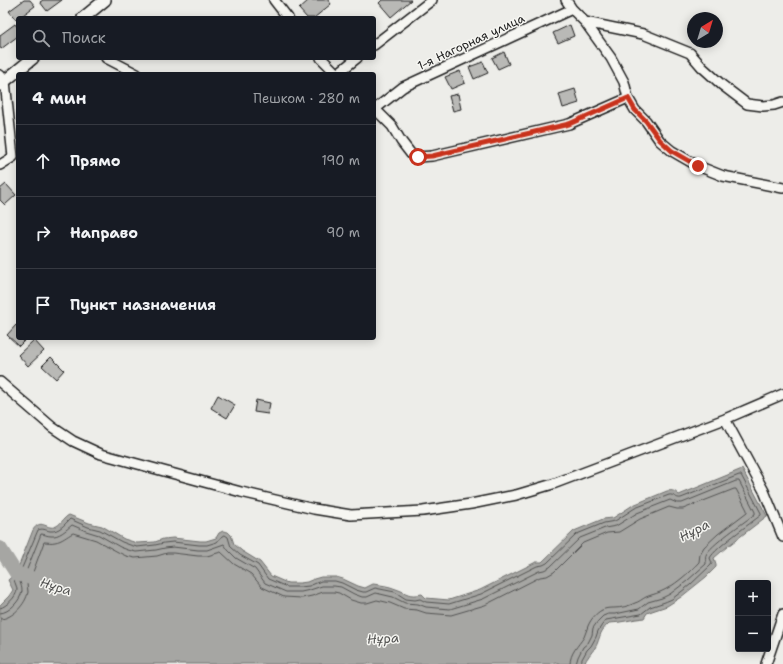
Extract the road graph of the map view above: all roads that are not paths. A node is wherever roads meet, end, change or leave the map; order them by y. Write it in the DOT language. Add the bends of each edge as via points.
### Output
graph roads {
  1 [pos="106,0"];
  2 [pos="274,0"];
  3 [pos="432,0"];
  4 [pos="566,0"];
  5 [pos="572,9"];
  6 [pos="86,16"];
  7 [pos="286,16"];
  8 [pos="585,22"];
  9 [pos="376,43"];
  10 [pos="30,60"];
  11 [pos="109,60"];
  12 [pos="323,60"];
  13 [pos="354,60"];
  14 [pos="127,72"];
  15 [pos="335,72"];
  16 [pos="340,72"];
  17 [pos="2,80"];
  18 [pos="628,98"];
  19 [pos="783,102"];
  20 [pos="376,107"];
  21 [pos="376,109"];
  22 [pos="0,165"];
  23 [pos="783,188"];
  24 [pos="0,382"];
  25 [pos="783,394"];
  26 [pos="725,419"];
  27 [pos="783,537"];
  28 [pos="783,614"];
  29 [pos="766,664"];
  1 -- 6 [label="main road"];
  2 -- 7 [label="street"];
  3 -- 9 [label="street"];
  4 -- 5 [label="street"];
  5 -- 8 [label="street"];
  5 -- 20 [label="street, 1-я Нагорная улица" via="403,86"];
  8 -- 18 [label="street" via="611,58 624,82"];
  8 -- 19 [label="street" via="643,34 690,53 722,85 747,104 763,106"];
  10 -- 17 [label="main road"];
  11 -- 14 [label="street"];
  12 -- 15 [label="street"];
  13 -- 16 [label="street"];
  17 -- 22 [label="street" via="13,157"];
  18 -- 21 [label="street" via="569,124 432,156 418,157 411,154 392,126"];
  18 -- 23 [label="street" via="635,110 672,151 698,166 723,176"];
  24 -- 26 [label="street" via="52,427 73,441 101,454 240,492 351,516 423,511 516,495 553,484"];
  25 -- 26 [label="street"];
  26 -- 27 [label="street" via="764,491"];
  28 -- 29 [label="street"];
}
